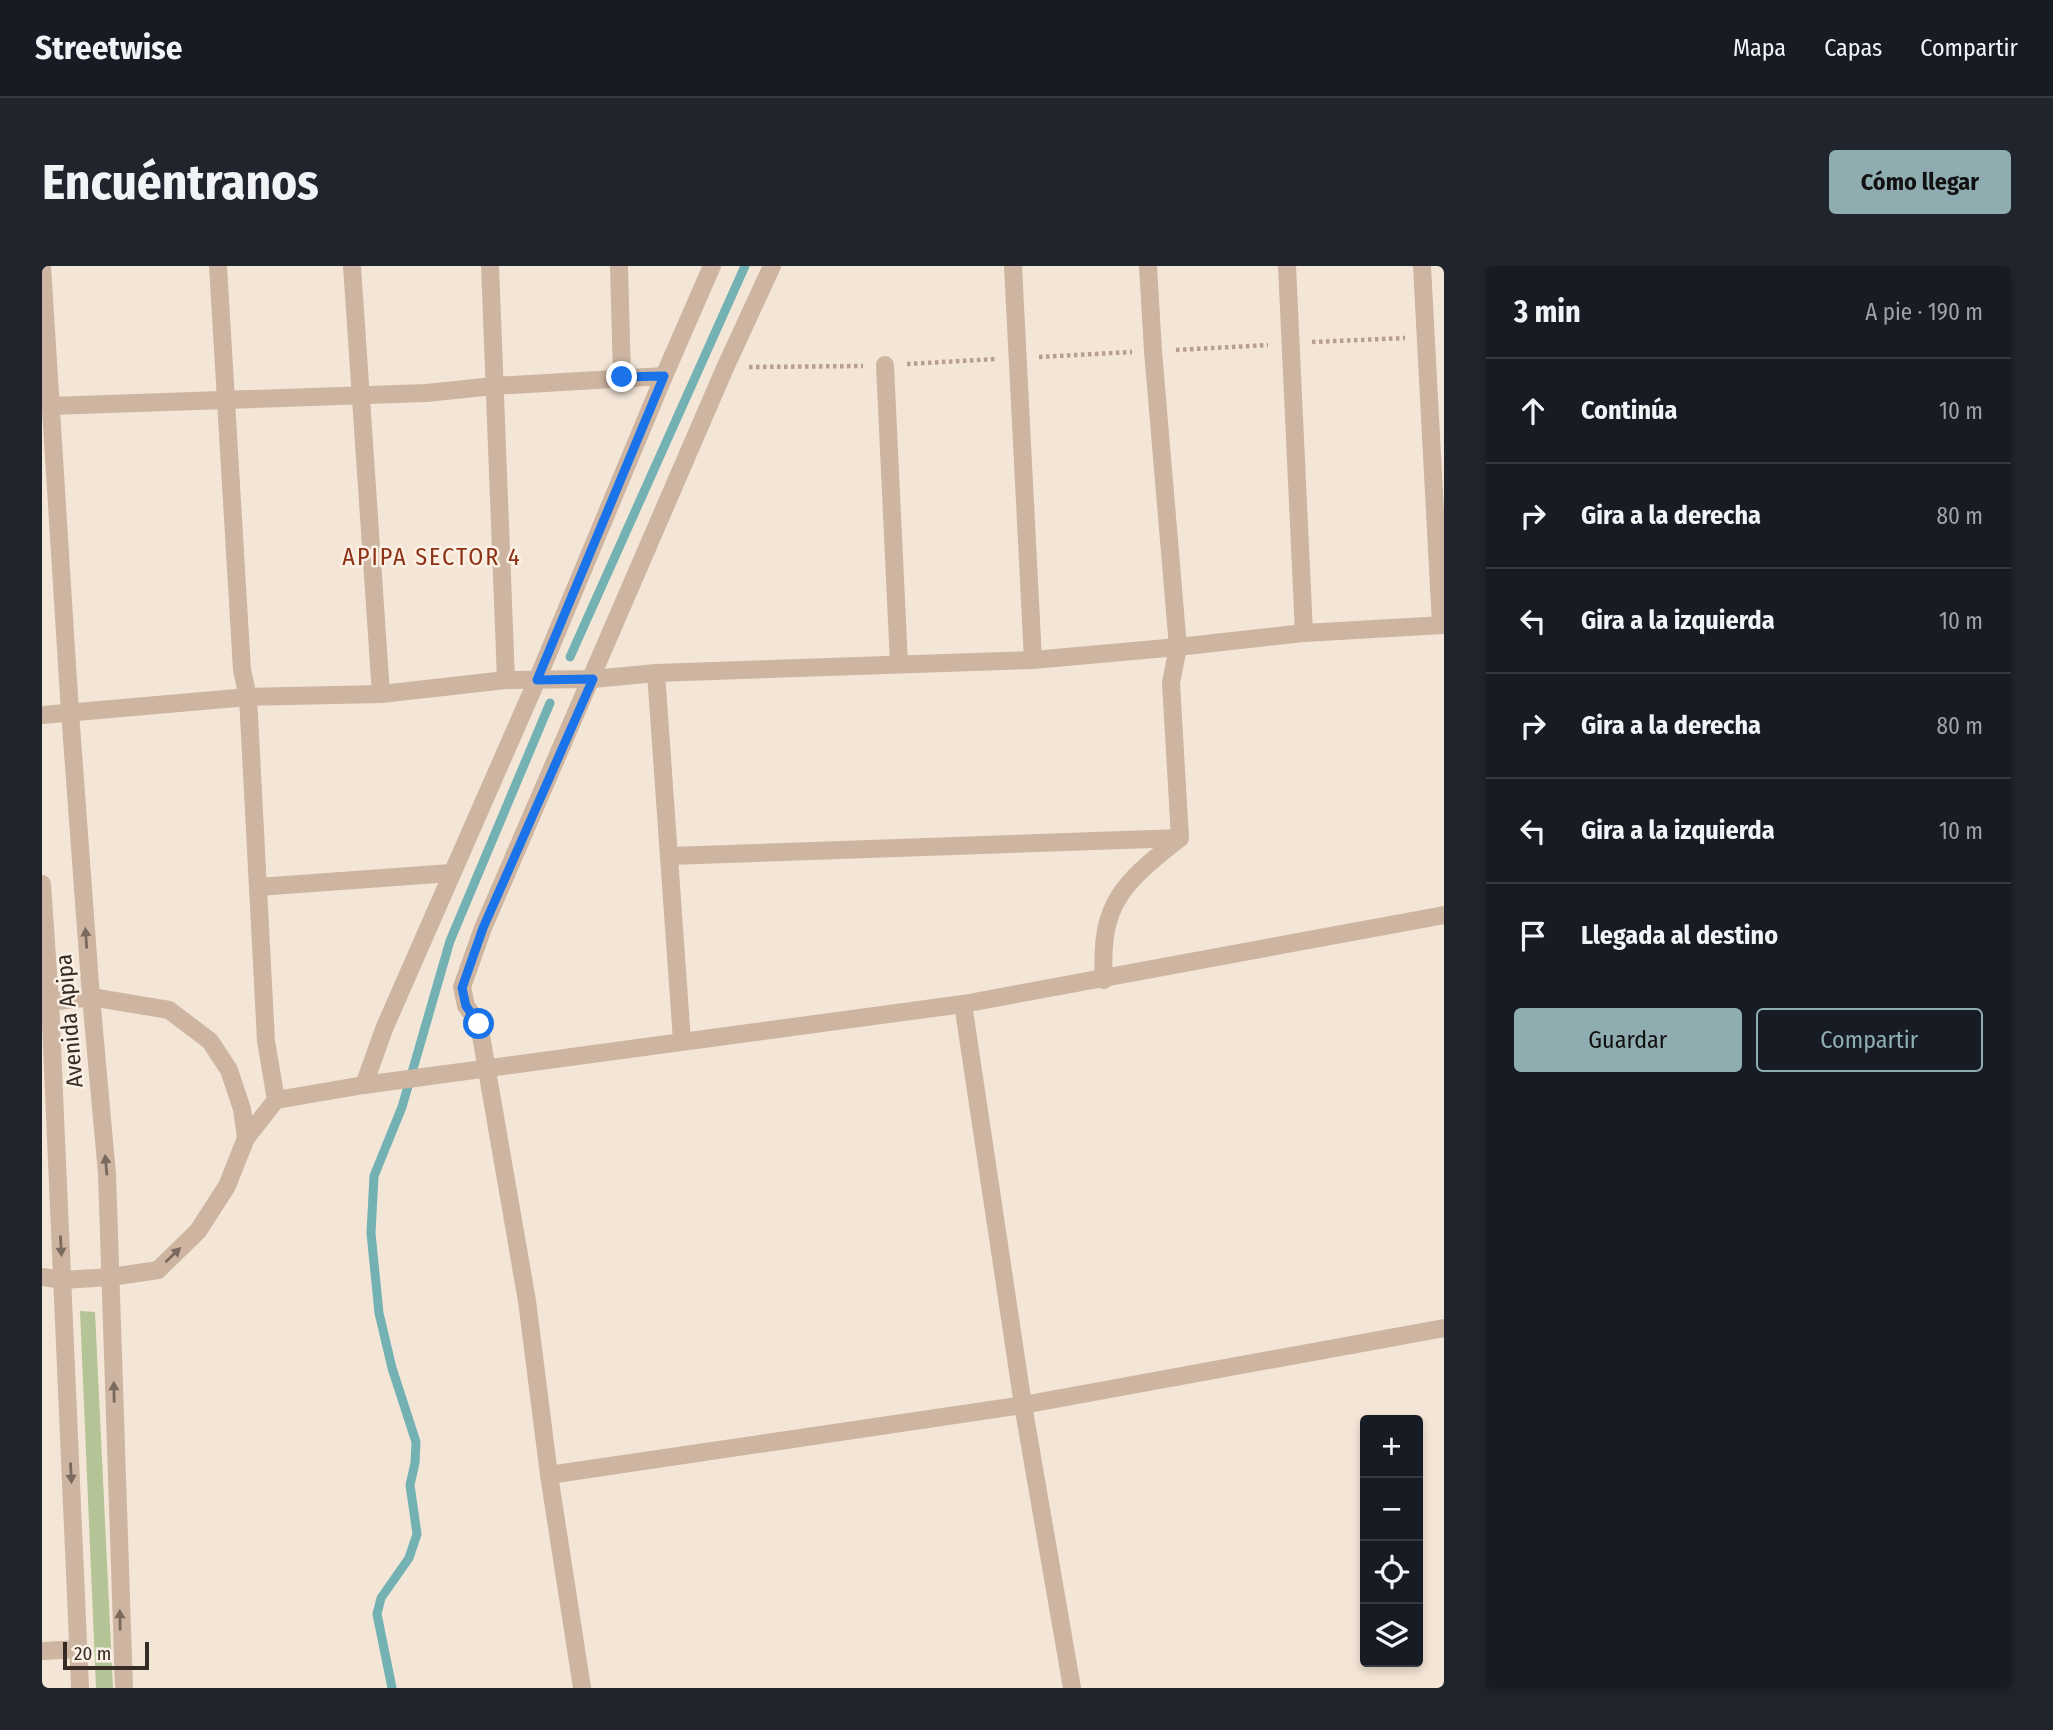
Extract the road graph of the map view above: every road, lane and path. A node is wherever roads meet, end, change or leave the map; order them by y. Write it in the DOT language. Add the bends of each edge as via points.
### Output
graph roads {
  1 [pos="42,266"];
  2 [pos="218,266"];
  3 [pos="352,266"];
  4 [pos="490,266"];
  5 [pos="619,266"];
  6 [pos="712,266"];
  7 [pos="772,266"];
  8 [pos="1013,266"];
  9 [pos="1149,266"];
  10 [pos="1287,266"];
  11 [pos="1422,266"];
  12 [pos="1426,338"];
  13 [pos="1292,343"];
  14 [pos="1153,351"];
  15 [pos="1016,358"];
  16 [pos="885,365"];
  17 [pos="725,368"];
  18 [pos="664,376"];
  19 [pos="622,377"];
  20 [pos="494,386"];
  21 [pos="359,394"];
  22 [pos="225,399"];
  23 [pos="50,406"];
  24 [pos="1442,625"];
  25 [pos="1304,633"];
  26 [pos="1178,648"];
  27 [pos="1033,660"];
  28 [pos="900,664"];
  29 [pos="656,673"];
  30 [pos="593,679"];
  31 [pos="506,680"];
  32 [pos="537,680"];
  33 [pos="381,694"];
  34 [pos="248,697"];
  35 [pos="70,712"];
  36 [pos="42,715"];
  37 [pos="1180,838"];
  38 [pos="670,856"];
  39 [pos="451,873"];
  40 [pos="42,884"];
  41 [pos="258,887"];
  42 [pos="1444,915"];
  43 [pos="1104,980"];
  44 [pos="91,997"];
  45 [pos="46,1002"];
  46 [pos="963,1004"];
  47 [pos="682,1041"];
  48 [pos="486,1070"];
  49 [pos="364,1085"];
  50 [pos="276,1100"];
  51 [pos="246,1138"];
  52 [pos="42,1277"];
  53 [pos="111,1277"];
  54 [pos="62,1280"];
  55 [pos="1444,1328"];
  56 [pos="1023,1405"];
  57 [pos="550,1475"];
  58 [pos="79,1649"];
  59 [pos="42,1651"];
  60 [pos="80,1688"];
  61 [pos="124,1688"];
  62 [pos="582,1688"];
  63 [pos="1072,1688"];
  1 -- 23 [label="street, Avenida Apipa"];
  2 -- 22 [label="street"];
  3 -- 21 [label="street"];
  4 -- 20 [label="street"];
  5 -- 19 [label="street"];
  6 -- 18 [label="street"];
  7 -- 17 [label="street"];
  8 -- 15 [label="street"];
  9 -- 14 [label="street"];
  10 -- 13 [label="street"];
  11 -- 12 [label="street"];
  12 -- 13 [label="path"];
  12 -- 24 [label="street"];
  13 -- 14 [label="path"];
  13 -- 25 [label="street"];
  14 -- 15 [label="path"];
  14 -- 26 [label="street"];
  15 -- 16 [label="path"];
  15 -- 27 [label="street"];
  16 -- 17 [label="path"];
  16 -- 28 [label="street"];
  17 -- 30 [label="street"];
  18 -- 19 [label="street"];
  18 -- 32 [label="street"];
  19 -- 20 [label="street"];
  20 -- 21 [label="street"];
  20 -- 31 [label="street"];
  21 -- 22 [label="street"];
  21 -- 33 [label="street"];
  22 -- 23 [label="street"];
  22 -- 34 [label="street" via="242,670"];
  23 -- 35 [label="street, Avenida Apipa"];
  24 -- 25 [label="street"];
  25 -- 26 [label="street"];
  26 -- 27 [label="street"];
  26 -- 37 [label="street" via="1171,683"];
  27 -- 28 [label="street"];
  28 -- 29 [label="street"];
  29 -- 30 [label="street"];
  29 -- 38 [label="street"];
  30 -- 32 [label="street"];
  30 -- 48 [label="street" via="483,928 462,988 466,1006 479,1024"];
  31 -- 32 [label="street"];
  31 -- 33 [label="street"];
  32 -- 39 [label="street"];
  33 -- 34 [label="street"];
  34 -- 35 [label="street"];
  34 -- 41 [label="street"];
  35 -- 36 [label="street"];
  44 -- 35 [label="street, Avenida Apipa, one-way"];
  37 -- 38 [label="street"];
  37 -- 43 [label="street" via="1126,883 1104,935"];
  38 -- 47 [label="street"];
  39 -- 41 [label="street"];
  39 -- 49 [label="street"];
  40 -- 45 [label="street, Avenida Apipa"];
  41 -- 50 [label="street" via="266,1041"];
  42 -- 43 [label="street"];
  43 -- 46 [label="street"];
  44 -- 45 [label="street"];
  44 -- 51 [label="street" via="169,1010 210,1041 229,1070"];
  53 -- 44 [label="street, Avenida Apipa, one-way"];
  45 -- 54 [label="street, Avenida Apipa, one-way"];
  46 -- 47 [label="street"];
  46 -- 56 [label="street"];
  47 -- 48 [label="street"];
  48 -- 49 [label="street"];
  48 -- 57 [label="street" via="527,1301"];
  49 -- 50 [label="street"];
  50 -- 51 [label="street"];
  53 -- 51 [label="street, one-way" via="158,1270 198,1231 227,1186"];
  52 -- 54 [label="street"];
  53 -- 54 [label="street"];
  61 -- 53 [label="street, Avenida Apipa, one-way"];
  54 -- 58 [label="street, Avenida Apipa, one-way"];
  55 -- 56 [label="street"];
  56 -- 57 [label="street"];
  56 -- 63 [label="street"];
  57 -- 62 [label="street"];
  58 -- 59 [label="street"];
  58 -- 60 [label="street, Avenida Apipa"];
}
